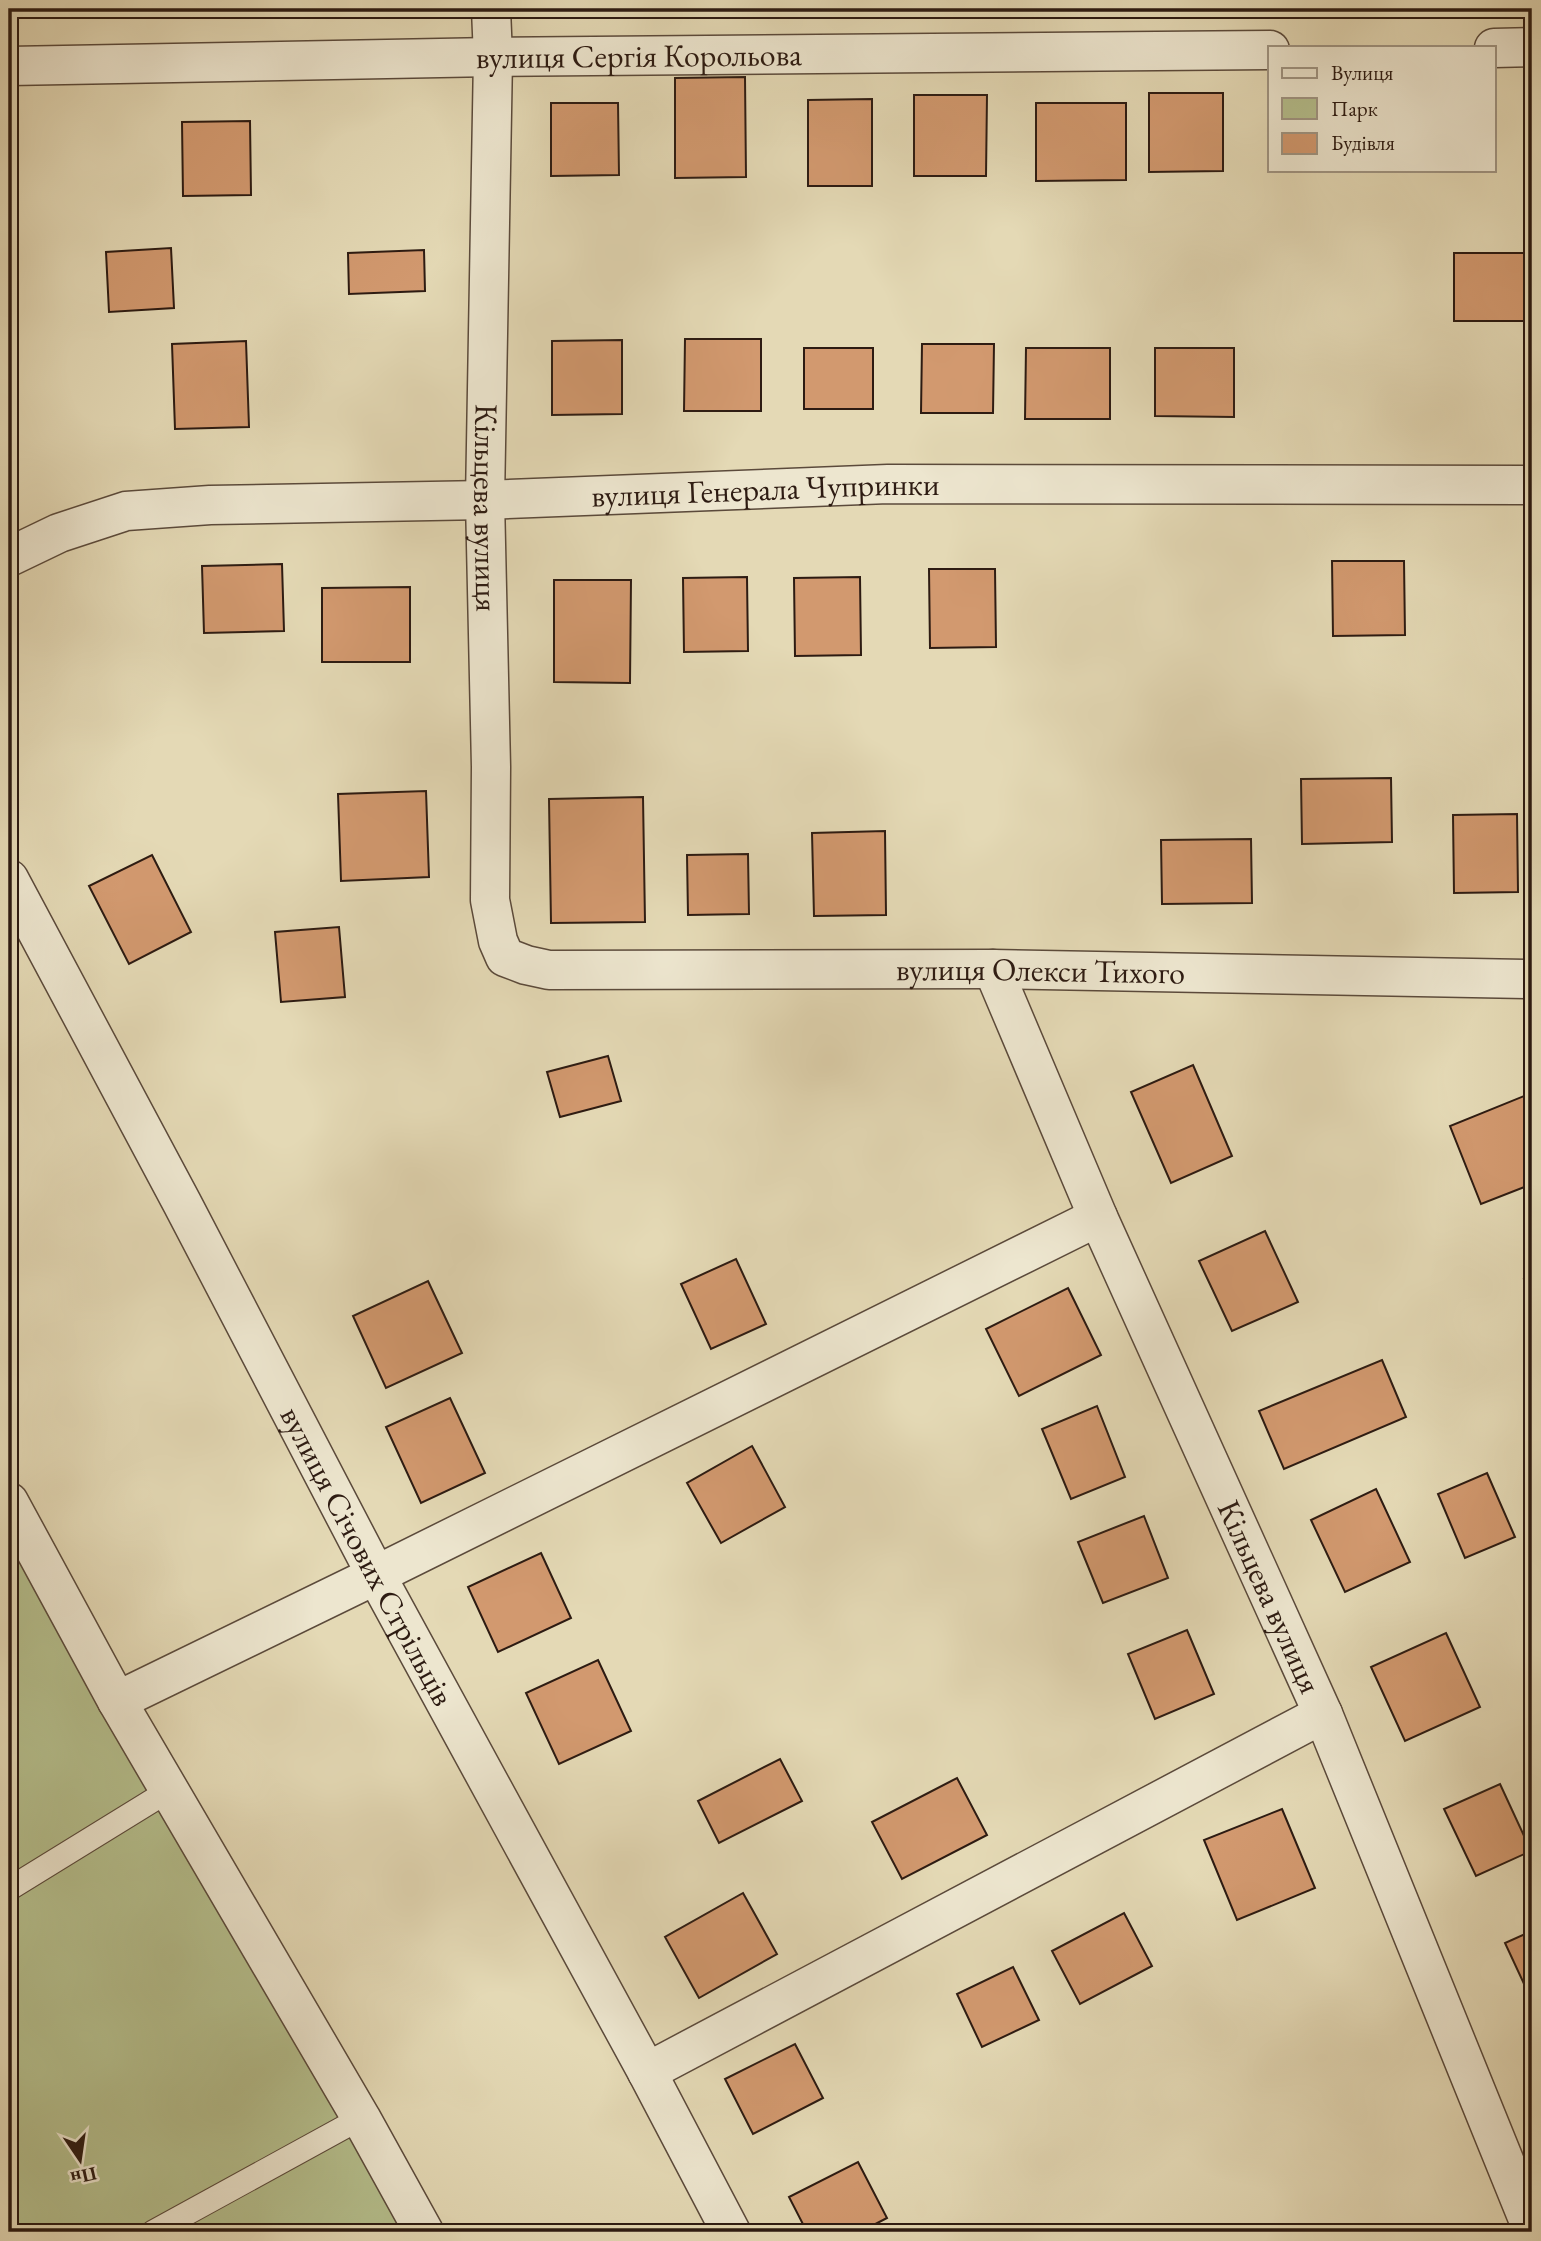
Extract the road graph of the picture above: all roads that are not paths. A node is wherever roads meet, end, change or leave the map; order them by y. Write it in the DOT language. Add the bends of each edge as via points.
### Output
graph roads {
  1 [pos="491,9"];
  2 [pos="1532,47"];
  3 [pos="1496,48"];
  4 [pos="1268,50"];
  5 [pos="493,57"];
  6 [pos="9,66"];
  7 [pos="1532,485"];
  8 [pos="485,500"];
  9 [pos="9,557"];
  10 [pos="9,879"];
  11 [pos="993,969"];
  12 [pos="549,970"];
  13 [pos="1532,979"];
  14 [pos="1098,1217"];
  15 [pos="9,1502"];
  16 [pos="376,1575"];
  17 [pos="117,1700"];
  18 [pos="1323,1714"];
  19 [pos="169,1791"];
  20 [pos="9,1889"];
  21 [pos="647,2072"];
  22 [pos="361,2118"];
  23 [pos="1532,2230"];
  24 [pos="153,2232"];
  25 [pos="424,2232"];
  26 [pos="731,2232"];
  1 -- 5 [label="street, Кільцева вулиця"];
  2 -- 3 [label="street"];
  4 -- 5 [label="street, вулиця Сергія Корольова"];
  5 -- 6 [label="street, вулиця Сергія Корольова"];
  5 -- 8 [label="street, Кільцева вулиця"];
  7 -- 8 [label="street, вулиця Генерала Чупринки" via="888,484"];
  8 -- 9 [label="street, вулиця Генерала Чупринки" via="126,511 59,533"];
  8 -- 12 [label="street, Кільцева вулиця" via="490,900 505,957"];
  10 -- 16 [label="street, вулиця Січових Стрільців"];
  11 -- 12 [label="street, вулиця Олекси Тихого"];
  11 -- 13 [label="street, вулиця Олекси Тихого"];
  11 -- 14 [label="street, Кільцева вулиця"];
  14 -- 16 [label="street"];
  14 -- 18 [label="street, Кільцева вулиця"];
  15 -- 17 [label="street"];
  16 -- 17 [label="street"];
  16 -- 21 [label="street, вулиця Січових Стрільців"];
  17 -- 19 [label="street"];
  18 -- 21 [label="street"];
  18 -- 23 [label="street, Кільцева вулиця"];
  19 -- 20 [label="lane"];
  19 -- 22 [label="street"];
  21 -- 26 [label="street, вулиця Січових Стрільців"];
  22 -- 24 [label="lane"];
  22 -- 25 [label="street"];
}
